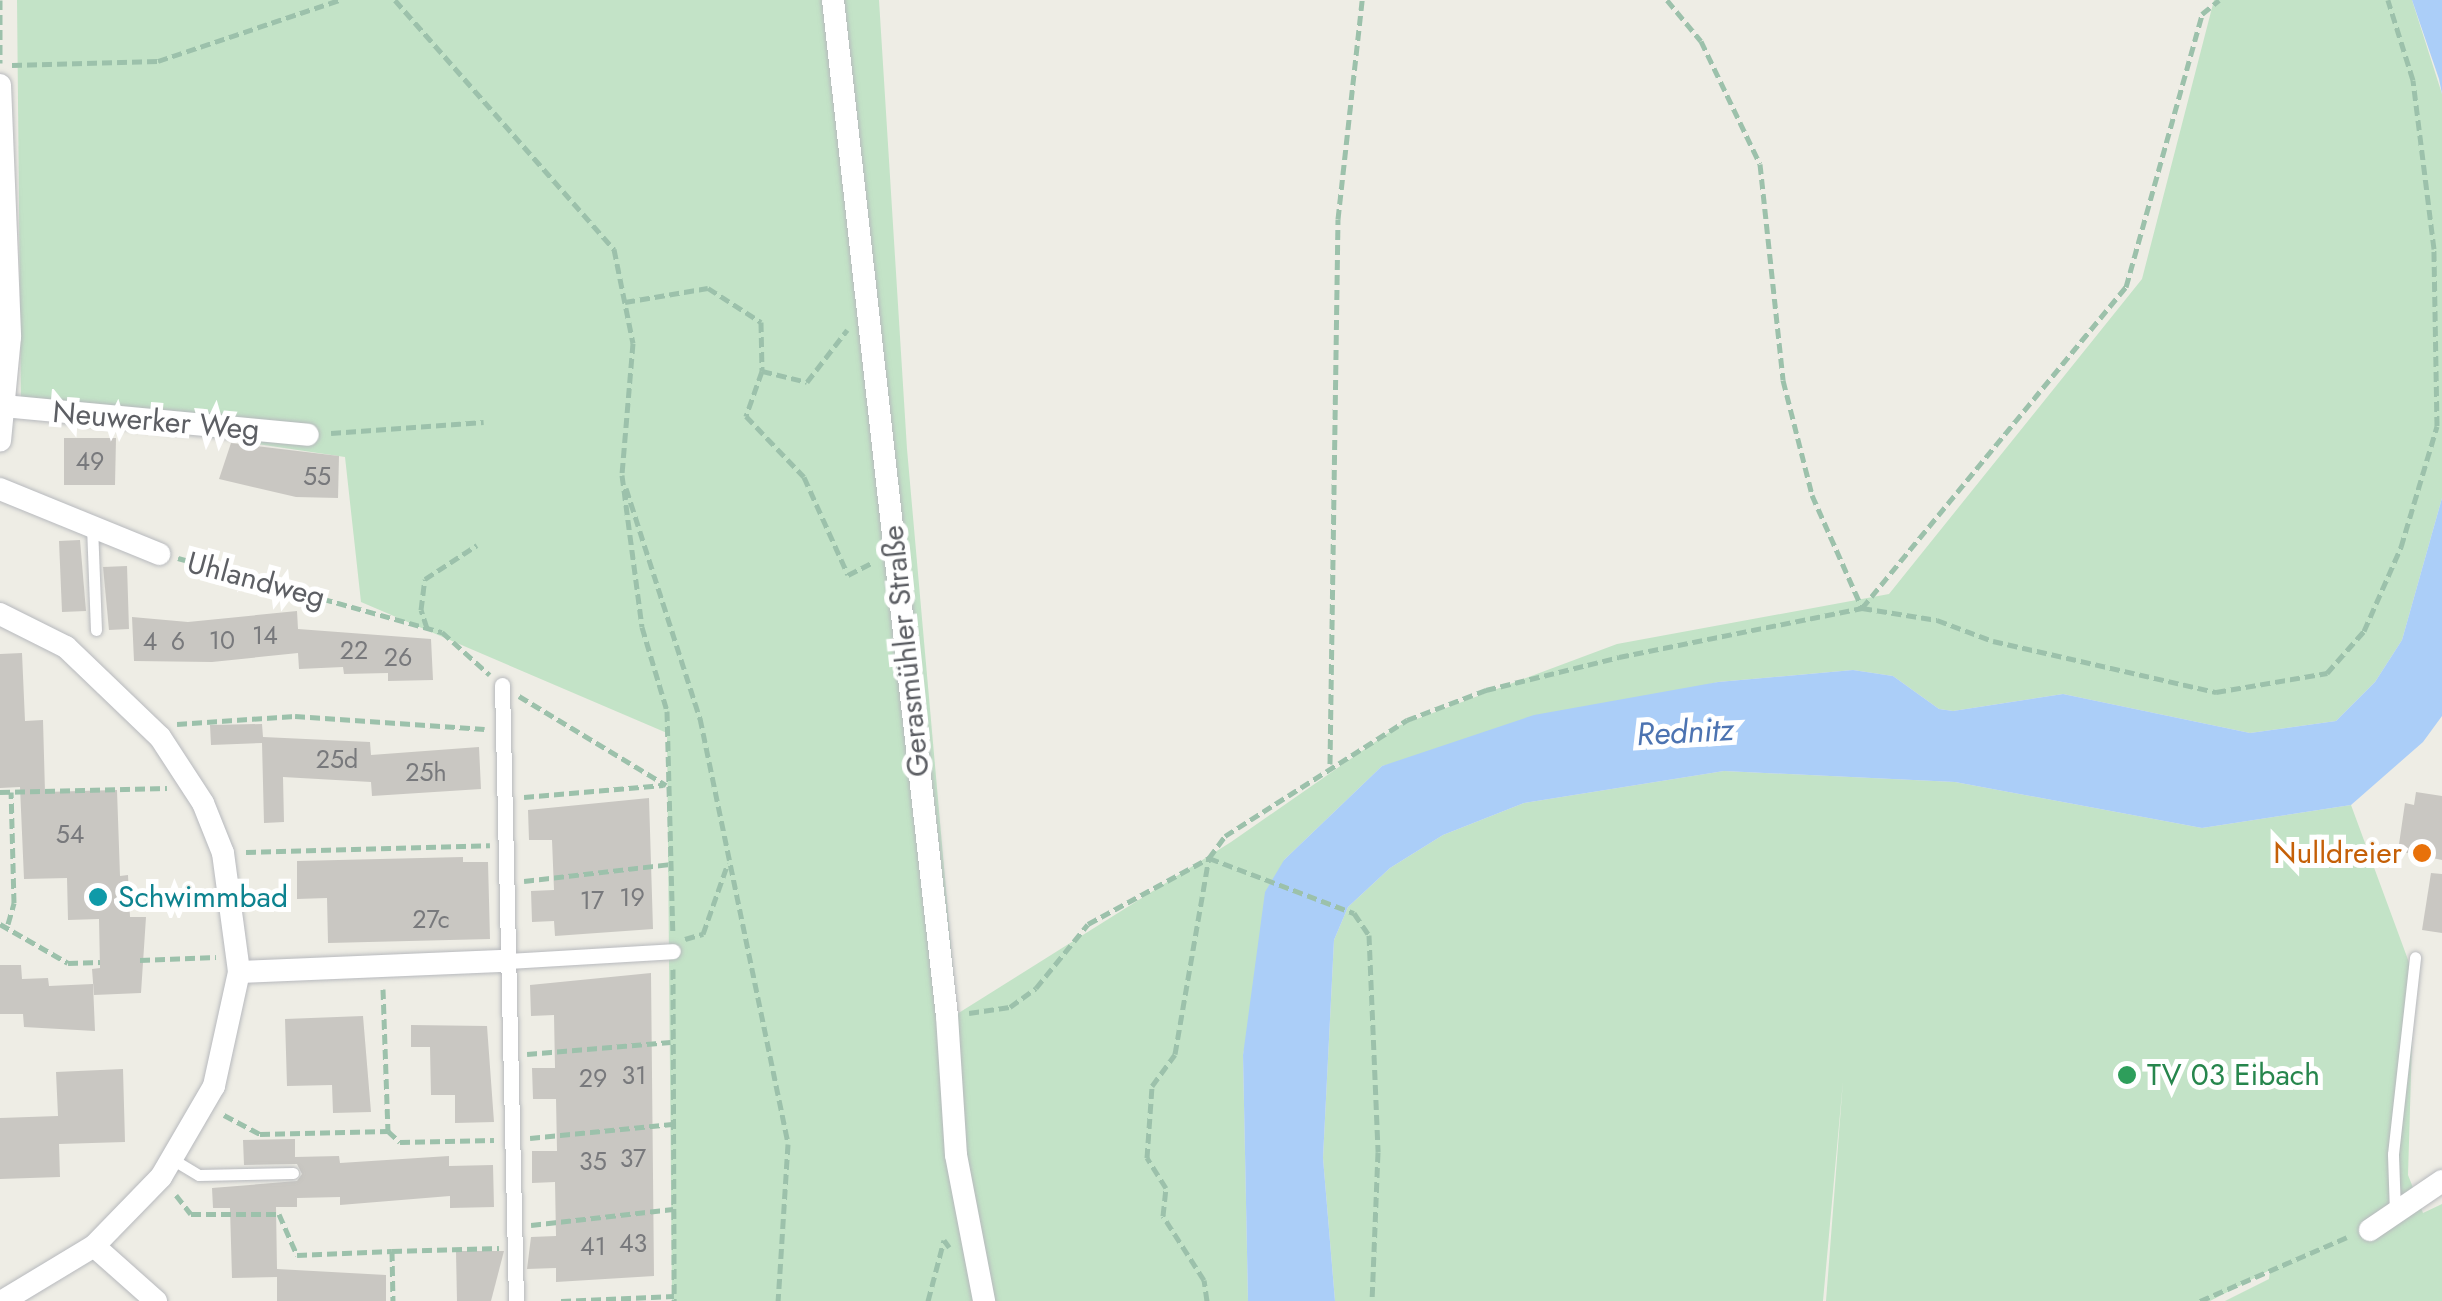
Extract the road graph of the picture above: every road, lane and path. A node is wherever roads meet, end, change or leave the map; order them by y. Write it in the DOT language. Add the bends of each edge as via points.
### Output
graph roads {
  1 [pos="0,0"];
  2 [pos="339,0"];
  3 [pos="394,0"];
  4 [pos="834,0"];
  5 [pos="1362,0"];
  6 [pos="1667,0"];
  7 [pos="2220,0"];
  8 [pos="2388,0"];
  9 [pos="0,65"];
  10 [pos="0,86"];
  11 [pos="625,302"];
  12 [pos="867,303"];
  13 [pos="762,370"];
  14 [pos="4,406"];
  15 [pos="484,422"];
  16 [pos="308,435"];
  17 [pos="0,441"];
  18 [pos="622,476"];
  19 [pos="0,488"];
  20 [pos="92,526"];
  21 [pos="477,545"];
  22 [pos="895,551"];
  23 [pos="160,554"];
  24 [pos="1862,608"];
  25 [pos="0,614"];
  26 [pos="427,628"];
  27 [pos="96,630"];
  28 [pos="502,685"];
  29 [pos="502,730"];
  30 [pos="160,736"];
  31 [pos="1330,764"];
  32 [pos="666,785"];
  33 [pos="194,790"];
  34 [pos="0,792"];
  35 [pos="10,792"];
  36 [pos="504,798"];
  37 [pos="506,844"];
  38 [pos="223,853"];
  39 [pos="1209,858"];
  40 [pos="730,860"];
  41 [pos="672,864"];
  42 [pos="506,882"];
  43 [pos="4,924"];
  44 [pos="673,947"];
  45 [pos="2414,957"];
  46 [pos="140,960"];
  47 [pos="507,960"];
  48 [pos="100,962"];
  49 [pos="239,964"];
  50 [pos="382,966"];
  51 [pos="946,1016"];
  52 [pos="671,1042"];
  53 [pos="509,1056"];
  54 [pos="203,1105"];
  55 [pos="672,1124"];
  56 [pos="388,1131"];
  57 [pos="510,1140"];
  58 [pos="166,1168"];
  59 [pos="292,1173"];
  60 [pos="2442,1181"];
  61 [pos="673,1210"];
  62 [pos="2396,1212"];
  63 [pos="513,1227"];
  64 [pos="2370,1230"];
  65 [pos="94,1246"];
  66 [pos="514,1248"];
  67 [pos="392,1250"];
  68 [pos="954,1254"];
  69 [pos="674,1298"];
  70 [pos="3,1301"];
  71 [pos="156,1301"];
  72 [pos="393,1301"];
  73 [pos="516,1301"];
  74 [pos="561,1301"];
  75 [pos="778,1301"];
  76 [pos="928,1301"];
  77 [pos="984,1301"];
  78 [pos="1207,1301"];
  79 [pos="1372,1301"];
  80 [pos="2200,1301"];
  1 -- 9 [label="path"];
  2 -- 9 [label="path" via="158,61"];
  3 -- 11 [label="path" via="614,249"];
  4 -- 12 [label="street, Gerasmühler Straße"];
  5 -- 31 [label="path" via="1338,220"];
  6 -- 24 [label="path" via="1701,41 1760,164 1783,380 1812,495"];
  7 -- 24 [label="path" via="2202,14 2126,287"];
  8 -- 24 [label="path" via="2413,80 2434,249 2436,426 2394,564 2364,630 2327,673 2216,692 1993,641 1937,620"];
  9 -- 10 [label="path"];
  10 -- 14 [label="street" via="10,337"];
  11 -- 13 [label="path" via="708,288 761,322"];
  11 -- 18 [label="path" via="633,343"];
  12 -- 13 [label="path" via="807,382"];
  12 -- 22 [label="street, Gerasmühler Straße"];
  13 -- 22 [label="path" via="746,416 804,478 848,574"];
  14 -- 16 [label="street, Neuwerker Weg"];
  14 -- 17 [label="street"];
  15 -- 16 [label="path"];
  18 -- 32 [label="path" via="642,626 667,711"];
  18 -- 40 [label="path" via="700,718"];
  19 -- 20 [label="street, Uhlandweg"];
  20 -- 23 [label="street, Uhlandweg"];
  20 -- 27 [label="lane"];
  21 -- 26 [label="path" via="425,580"];
  22 -- 51 [label="street, Gerasmühler Straße"];
  23 -- 26 [label="path, Uhlandweg"];
  24 -- 31 [label="path" via="1486,690 1407,720"];
  25 -- 30 [label="street" via="66,647"];
  26 -- 28 [label="path, Uhlandweg" via="442,632"];
  28 -- 29 [label="street"];
  28 -- 32 [label="path, Uhlandweg"];
  29 -- 30 [label="path" via="294,716 182,721"];
  29 -- 36 [label="street"];
  30 -- 33 [label="street"];
  31 -- 39 [label="path" via="1225,836"];
  32 -- 36 [label="path"];
  32 -- 41 [label="path"];
  33 -- 35 [label="path"];
  33 -- 38 [label="street"];
  34 -- 35 [label="path"];
  35 -- 43 [label="path" via="14,903"];
  36 -- 37 [label="street"];
  37 -- 38 [label="path"];
  37 -- 42 [label="street"];
  38 -- 49 [label="street"];
  39 -- 51 [label="path" via="1088,924 1036,988 1010,1007"];
  39 -- 78 [label="path" via="1175,1054 1152,1086 1147,1158 1166,1188 1163,1216 1204,1280"];
  39 -- 79 [label="path" via="1354,912 1370,935 1378,1152"];
  40 -- 44 [label="path" via="703,934"];
  40 -- 75 [label="path" via="788,1144"];
  41 -- 42 [label="path"];
  41 -- 44 [label="path"];
  42 -- 47 [label="street"];
  43 -- 48 [label="path" via="68,963"];
  44 -- 47 [label="street"];
  44 -- 52 [label="path"];
  45 -- 62 [label="lane" via="2393,1154"];
  46 -- 49 [label="path"];
  47 -- 50 [label="street"];
  47 -- 53 [label="street"];
  49 -- 50 [label="street"];
  49 -- 54 [label="street" via="214,1086"];
  50 -- 56 [label="path"];
  51 -- 77 [label="street, Gerasmühler Straße" via="956,1155"];
  52 -- 53 [label="path"];
  52 -- 55 [label="path"];
  53 -- 57 [label="street"];
  54 -- 56 [label="path" via="260,1134"];
  54 -- 58 [label="street"];
  55 -- 57 [label="path"];
  55 -- 61 [label="path"];
  56 -- 57 [label="path" via="400,1142"];
  57 -- 63 [label="street"];
  58 -- 59 [label="lane" via="198,1175"];
  58 -- 65 [label="street"];
  58 -- 67 [label="path" via="192,1214 279,1214 297,1255"];
  60 -- 62 [label="street"];
  61 -- 63 [label="path"];
  61 -- 69 [label="path"];
  62 -- 64 [label="street"];
  63 -- 66 [label="street"];
  64 -- 80 [label="path" via="2270,1266"];
  65 -- 70 [label="street"];
  65 -- 71 [label="street"];
  66 -- 67 [label="path"];
  66 -- 73 [label="street"];
  67 -- 72 [label="path"];
  68 -- 76 [label="path" via="944,1240"];
  69 -- 74 [label="path"];
}
